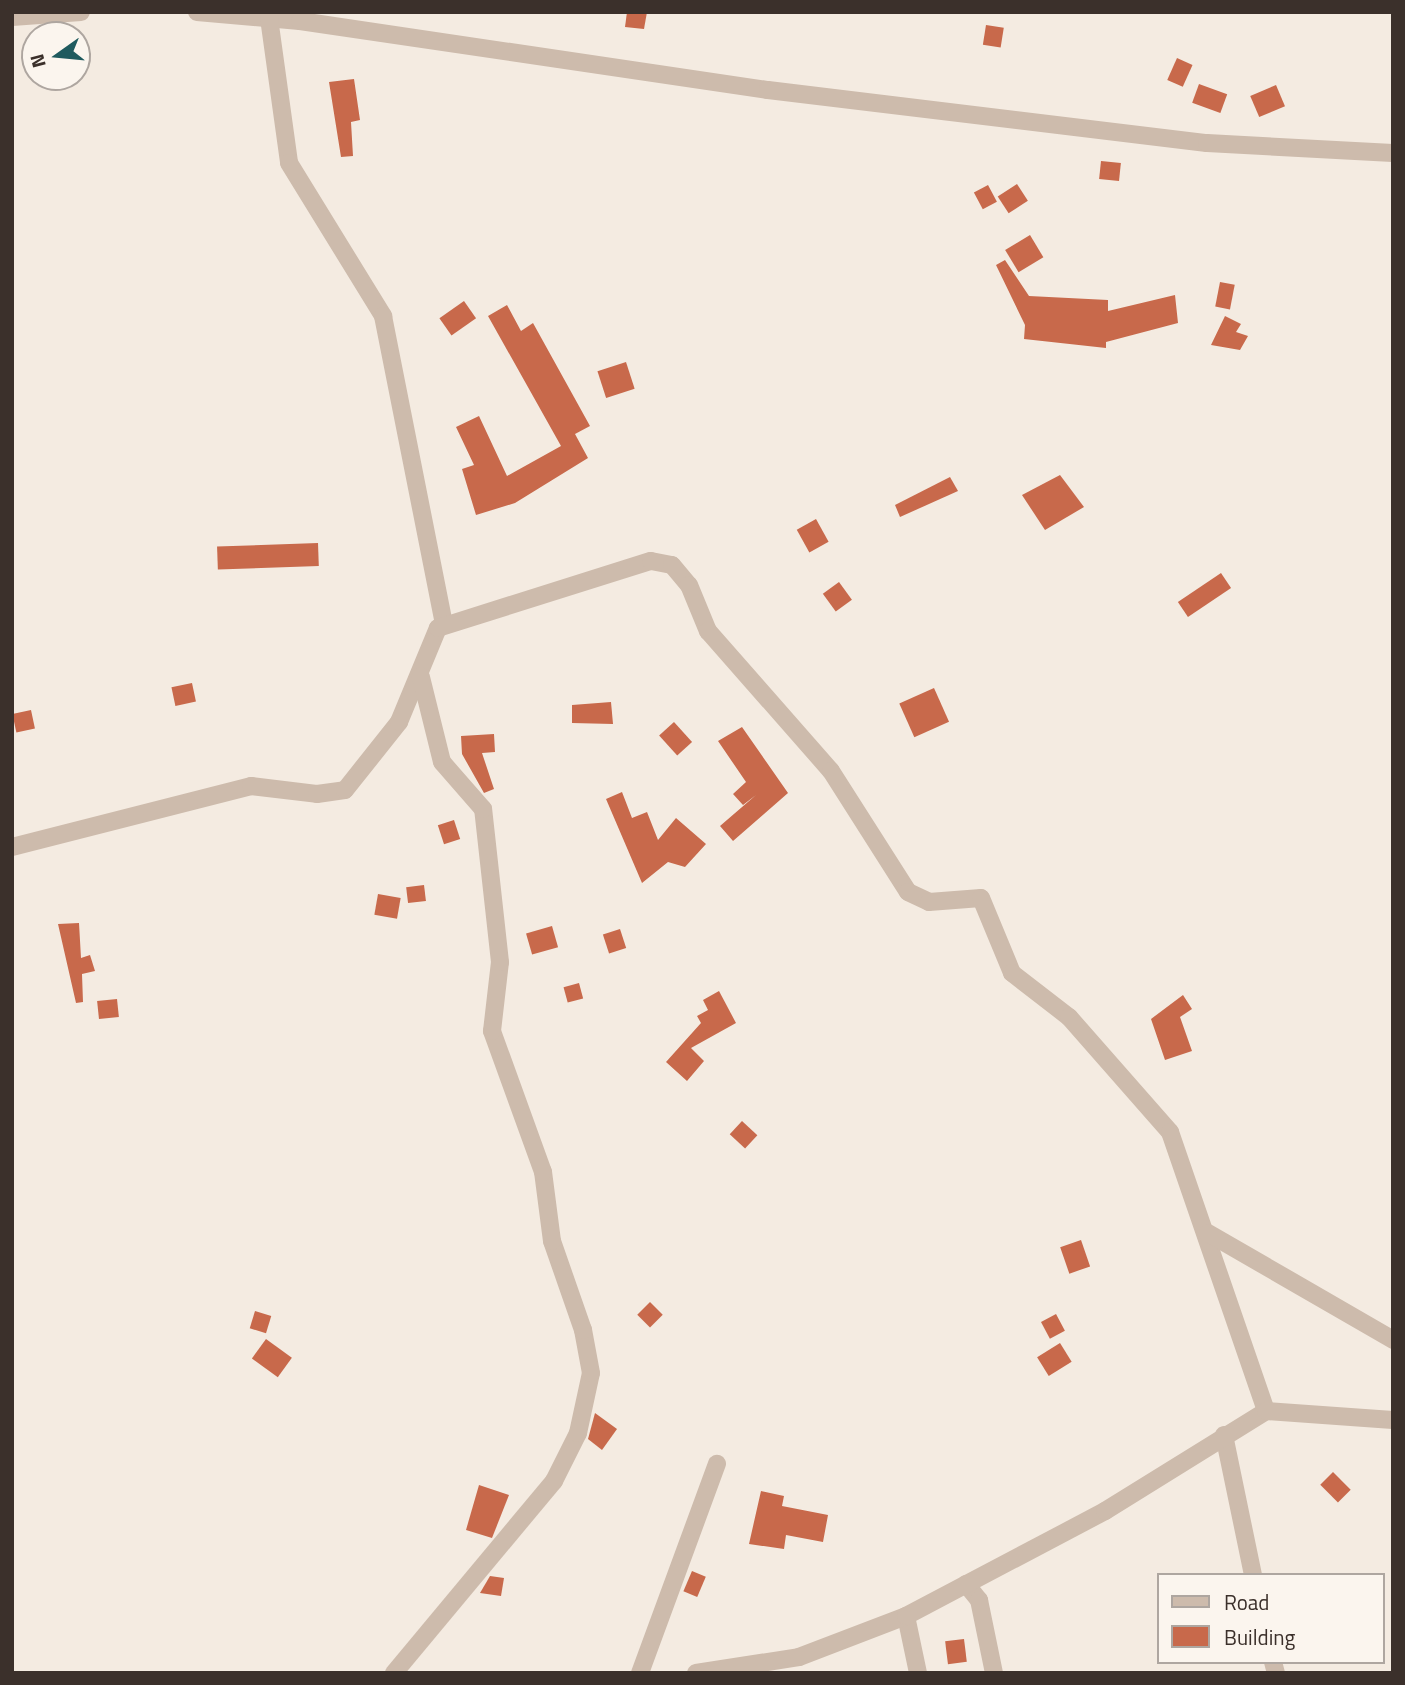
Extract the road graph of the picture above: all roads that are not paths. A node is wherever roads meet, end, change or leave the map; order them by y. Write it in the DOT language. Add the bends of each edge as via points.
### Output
graph roads {
  1 [pos="81,12"];
  2 [pos="197,12"];
  3 [pos="12,17"];
  4 [pos="269,18"];
  5 [pos="1393,153"];
  6 [pos="444,625"];
  7 [pos="421,677"];
  8 [pos="12,847"];
  9 [pos="1208,1233"];
  10 [pos="1393,1340"];
  11 [pos="1266,1411"];
  12 [pos="1393,1420"];
  13 [pos="1224,1435"];
  14 [pos="718,1464"];
  15 [pos="1252,1573"];
  16 [pos="967,1584"];
  17 [pos="906,1616"];
  18 [pos="394,1673"];
  19 [pos="640,1673"];
  20 [pos="696,1673"];
  21 [pos="918,1673"];
  22 [pos="994,1673"];
  1 -- 3 [label="street"];
  2 -- 4 [label="street"];
  4 -- 5 [label="street" via="768,90 1207,143"];
  4 -- 6 [label="street" via="289,163 383,316"];
  6 -- 7 [label="street" via="435,633"];
  6 -- 9 [label="street" via="651,561 672,565 689,585 708,631 831,771 908,892 929,902 981,898 1012,973 1046,996 1132,1084 1170,1132"];
  7 -- 8 [label="street" via="400,722 345,790 317,794 251,786"];
  7 -- 18 [label="street" via="442,762 483,809 500,962 492,1031 542,1172 552,1241 591,1373 579,1433 554,1481"];
  9 -- 10 [label="street"];
  9 -- 11 [label="street"];
  11 -- 12 [label="street"];
  11 -- 13 [label="street"];
  13 -- 15 [label="street"];
  13 -- 16 [label="street" via="1105,1511"];
  14 -- 19 [label="street"];
  16 -- 17 [label="street"];
  16 -- 22 [label="street" via="979,1600"];
  17 -- 20 [label="street" via="799,1657"];
  17 -- 21 [label="street"];
}
